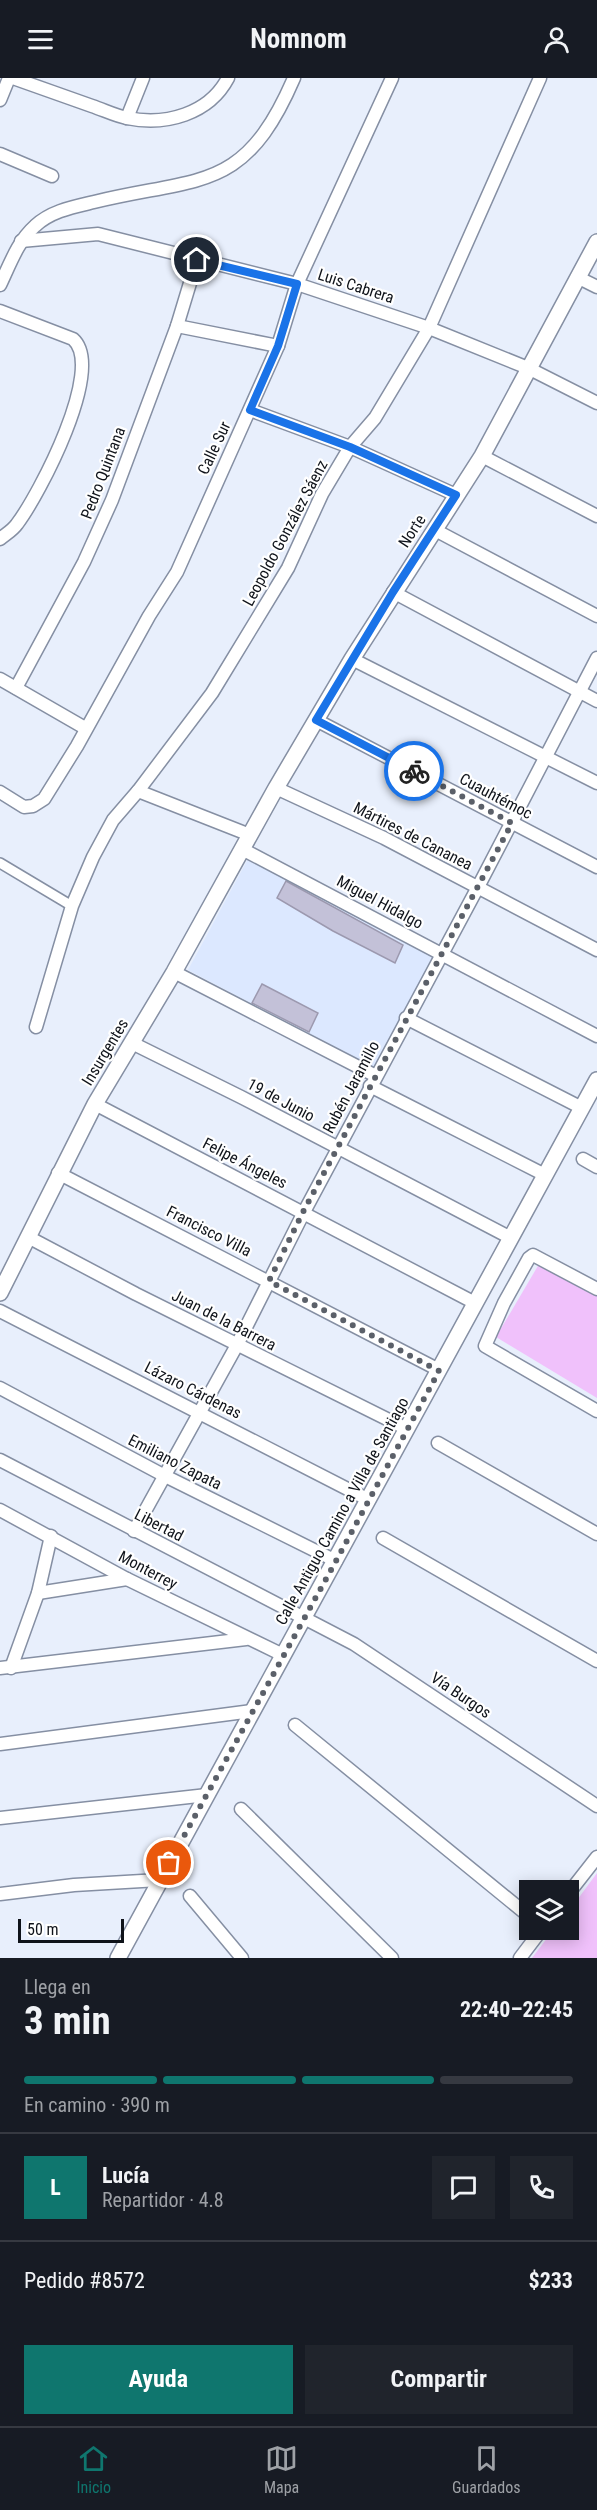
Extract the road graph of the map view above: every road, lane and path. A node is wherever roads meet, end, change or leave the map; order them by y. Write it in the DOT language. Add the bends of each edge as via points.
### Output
graph roads {
  1 [pos="11,78"];
  2 [pos="143,78"];
  3 [pos="228,78"];
  4 [pos="294,78"];
  5 [pos="392,78"];
  6 [pos="540,78"];
  7 [pos="0,100"];
  8 [pos="128,118"];
  9 [pos="0,154"];
  10 [pos="52,176"];
  11 [pos="21,240"];
  12 [pos="597,242"];
  13 [pos="197,260"];
  14 [pos="577,277"];
  15 [pos="297,284"];
  16 [pos="0,285"];
  17 [pos="597,287"];
  18 [pos="0,310"];
  19 [pos="177,326"];
  20 [pos="429,328"];
  21 [pos="278,346"];
  22 [pos="528,368"];
  23 [pos="597,403"];
  24 [pos="250,410"];
  25 [pos="350,447"];
  26 [pos="482,456"];
  27 [pos="456,495"];
  28 [pos="597,516"];
  29 [pos="435,530"];
  30 [pos="0,539"];
  31 [pos="393,592"];
  32 [pos="597,616"];
  33 [pos="597,658"];
  34 [pos="352,659"];
  35 [pos="0,680"];
  36 [pos="16,688"];
  37 [pos="578,692"];
  38 [pos="597,701"];
  39 [pos="316,720"];
  40 [pos="85,728"];
  41 [pos="545,757"];
  42 [pos="597,783"];
  43 [pos="276,788"];
  44 [pos="138,791"];
  45 [pos="0,792"];
  46 [pos="512,823"];
  47 [pos="250,835"];
  48 [pos="242,849"];
  49 [pos="0,863"];
  50 [pos="597,867"];
  51 [pos="478,887"];
  52 [pos="72,906"];
  53 [pos="597,950"];
  54 [pos="441,953"];
  55 [pos="174,972"];
  56 [pos="406,1018"];
  57 [pos="36,1027"];
  58 [pos="597,1036"];
  59 [pos="132,1043"];
  60 [pos="597,1080"];
  61 [pos="373,1081"];
  62 [pos="94,1104"];
  63 [pos="582,1108"];
  64 [pos="337,1149"];
  65 [pos="583,1159"];
  66 [pos="597,1167"];
  67 [pos="58,1173"];
  68 [pos="545,1174"];
  69 [pos="303,1212"];
  70 [pos="28,1237"];
  71 [pos="511,1238"];
  72 [pos="269,1281"];
  73 [pos="597,1289"];
  74 [pos="0,1293"];
  75 [pos="475,1303"];
  76 [pos="0,1311"];
  77 [pos="237,1345"];
  78 [pos="439,1371"];
  79 [pos="0,1388"];
  80 [pos="597,1411"];
  81 [pos="199,1412"];
  82 [pos="406,1429"];
  83 [pos="438,1443"];
  84 [pos="0,1460"];
  85 [pos="165,1476"];
  86 [pos="369,1500"];
  87 [pos="0,1510"];
  88 [pos="134,1531"];
  89 [pos="597,1534"];
  90 [pos="51,1536"];
  91 [pos="382,1539"];
  92 [pos="336,1561"];
  93 [pos="127,1579"];
  94 [pos="38,1593"];
  95 [pos="304,1617"];
  96 [pos="247,1639"];
  97 [pos="284,1655"];
  98 [pos="597,1661"];
  99 [pos="6,1668"];
  100 [pos="252,1711"];
  101 [pos="295,1725"];
  102 [pos="0,1744"];
  103 [pos="207,1795"];
  104 [pos="597,1806"];
  105 [pos="241,1809"];
  106 [pos="0,1818"];
  107 [pos="597,1857"];
  108 [pos="159,1880"];
  109 [pos="579,1880"];
  110 [pos="0,1894"];
  111 [pos="190,1896"];
  112 [pos="519,1908"];
  113 [pos="534,1940"];
  114 [pos="118,1958"];
  115 [pos="242,1958"];
  116 [pos="392,1958"];
  117 [pos="520,1958"];
  1 -- 7 [label="street"];
  1 -- 8 [label="street"];
  2 -- 8 [label="street"];
  3 -- 8 [label="street" via="215,97 183,116 158,120"];
  4 -- 11 [label="street" via="275,118 236,164 198,181 58,212 46,217"];
  5 -- 15 [label="street, Calle Sur"];
  6 -- 20 [label="street, Leopoldo González Sáenz"];
  9 -- 10 [label="street"];
  11 -- 13 [label="street, Luis Cabrera" via="98,234"];
  11 -- 16 [label="street"];
  12 -- 14 [label="street, Norte"];
  13 -- 15 [label="street, Luis Cabrera"];
  13 -- 19 [label="street, Pedro Quintana"];
  14 -- 17 [label="street"];
  14 -- 22 [label="street, Norte"];
  15 -- 20 [label="street, Luis Cabrera"];
  15 -- 21 [label="street, Calle Sur"];
  18 -- 30 [label="street" via="77,343 83,367 72,416 26,511"];
  19 -- 21 [label="street"];
  19 -- 36 [label="street, Pedro Quintana" via="101,525"];
  20 -- 22 [label="street, Luis Cabrera"];
  20 -- 25 [label="street, Leopoldo González Sáenz" via="375,418"];
  21 -- 24 [label="street, Calle Sur"];
  22 -- 23 [label="street, Luis Cabrera"];
  22 -- 26 [label="street, Norte"];
  24 -- 25 [label="street"];
  24 -- 40 [label="street, Calle Sur" via="177,572"];
  25 -- 27 [label="street"];
  25 -- 44 [label="street, Leopoldo González Sáenz" via="322,494 272,596 212,693"];
  26 -- 27 [label="street, Norte"];
  26 -- 28 [label="street"];
  27 -- 29 [label="street, Norte"];
  29 -- 31 [label="street, Norte"];
  29 -- 32 [label="street"];
  31 -- 34 [label="street, Norte"];
  31 -- 37 [label="street"];
  33 -- 37 [label="street, Rubén Jaramillo"];
  34 -- 39 [label="street, Norte"];
  34 -- 41 [label="street"];
  35 -- 36 [label="street"];
  36 -- 40 [label="street"];
  37 -- 38 [label="street"];
  37 -- 41 [label="street, Rubén Jaramillo"];
  39 -- 43 [label="street, Norte"];
  39 -- 46 [label="street, Cuauhtémoc"];
  40 -- 45 [label="street, Calle Sur" via="48,794 38,804 21,806"];
  41 -- 42 [label="street"];
  41 -- 46 [label="street, Rubén Jaramillo"];
  43 -- 47 [label="street, Norte"];
  43 -- 51 [label="street, Mártires de Cananea"];
  44 -- 47 [label="street"];
  44 -- 52 [label="street, Leopoldo González Sáenz" via="113,820"];
  46 -- 50 [label="street, Cuauhtémoc"];
  46 -- 51 [label="street, Rubén Jaramillo"];
  47 -- 48 [label="street, Insurgentes"];
  48 -- 54 [label="street, Miguel Hidalgo"];
  48 -- 55 [label="street, Insurgentes"];
  49 -- 52 [label="street"];
  51 -- 53 [label="street, Mártires de Cananea"];
  51 -- 54 [label="street, Rubén Jaramillo"];
  52 -- 57 [label="street, Leopoldo González Sáenz"];
  54 -- 56 [label="street, Rubén Jaramillo"];
  54 -- 58 [label="street, Miguel Hidalgo"];
  55 -- 59 [label="street, Insurgentes"];
  55 -- 61 [label="street"];
  56 -- 61 [label="street, Rubén Jaramillo"];
  56 -- 63 [label="street"];
  59 -- 62 [label="street, Insurgentes"];
  59 -- 64 [label="street, 19 de Junio"];
  60 -- 63 [label="street, Calle Antiguo Camino a Villa de Santiago"];
  61 -- 64 [label="street, Rubén Jaramillo"];
  61 -- 68 [label="street"];
  62 -- 67 [label="street, Insurgentes"];
  62 -- 69 [label="street, Felipe Ángeles"];
  63 -- 68 [label="street, Calle Antiguo Camino a Villa de Santiago"];
  64 -- 69 [label="street, Rubén Jaramillo"];
  64 -- 71 [label="street, 19 de Junio"];
  65 -- 66 [label="street"];
  67 -- 70 [label="street, Insurgentes"];
  67 -- 72 [label="street, Francisco Villa"];
  68 -- 71 [label="street, Calle Antiguo Camino a Villa de Santiago"];
  69 -- 72 [label="street, Rubén Jaramillo"];
  69 -- 75 [label="street, Felipe Ángeles"];
  70 -- 74 [label="street, Insurgentes"];
  70 -- 77 [label="street, Juan de la Barrera"];
  71 -- 75 [label="street, Calle Antiguo Camino a Villa de Santiago"];
  72 -- 77 [label="street, Rubén Jaramillo"];
  72 -- 78 [label="street, Francisco Villa"];
  73 -- 80 [label="street" via="533,1255 486,1341 486,1347"];
  75 -- 78 [label="street, Calle Antiguo Camino a Villa de Santiago"];
  76 -- 81 [label="street, Lázaro Cárdenas"];
  77 -- 81 [label="street, Rubén Jaramillo"];
  77 -- 82 [label="street, Juan de la Barrera"];
  78 -- 82 [label="street, Calle Antiguo Camino a Villa de Santiago"];
  79 -- 85 [label="street, Emiliano Zapata"];
  81 -- 85 [label="street, Rubén Jaramillo"];
  81 -- 86 [label="street, Lázaro Cárdenas"];
  82 -- 86 [label="street, Calle Antiguo Camino a Villa de Santiago"];
  83 -- 89 [label="street"];
  84 -- 88 [label="street, Libertad"];
  85 -- 88 [label="street, Rubén Jaramillo"];
  85 -- 92 [label="street, Emiliano Zapata"];
  86 -- 92 [label="street, Calle Antiguo Camino a Villa de Santiago"];
  87 -- 90 [label="street, Monterrey"];
  88 -- 95 [label="street, Libertad"];
  90 -- 93 [label="street, Monterrey"];
  90 -- 94 [label="street"];
  91 -- 98 [label="street"];
  92 -- 95 [label="street, Calle Antiguo Camino a Villa de Santiago"];
  93 -- 94 [label="street"];
  93 -- 96 [label="street, Monterrey"];
  94 -- 99 [label="street"];
  95 -- 97 [label="street, Calle Antiguo Camino a Villa de Santiago"];
  95 -- 104 [label="street, Vía Burgos" via="354,1644"];
  96 -- 97 [label="street, Monterrey"];
  96 -- 99 [label="street"];
  97 -- 100 [label="street, Calle Antiguo Camino a Villa de Santiago"];
  100 -- 102 [label="street"];
  100 -- 103 [label="street, Calle Antiguo Camino a Villa de Santiago"];
  101 -- 112 [label="street"];
  103 -- 106 [label="street"];
  103 -- 108 [label="street, Calle Antiguo Camino a Villa de Santiago"];
  105 -- 116 [label="street"];
  107 -- 109 [label="street"];
  108 -- 110 [label="street"];
  108 -- 114 [label="street, Calle Antiguo Camino a Villa de Santiago"];
  111 -- 115 [label="street"];
  113 -- 117 [label="street"];
}
